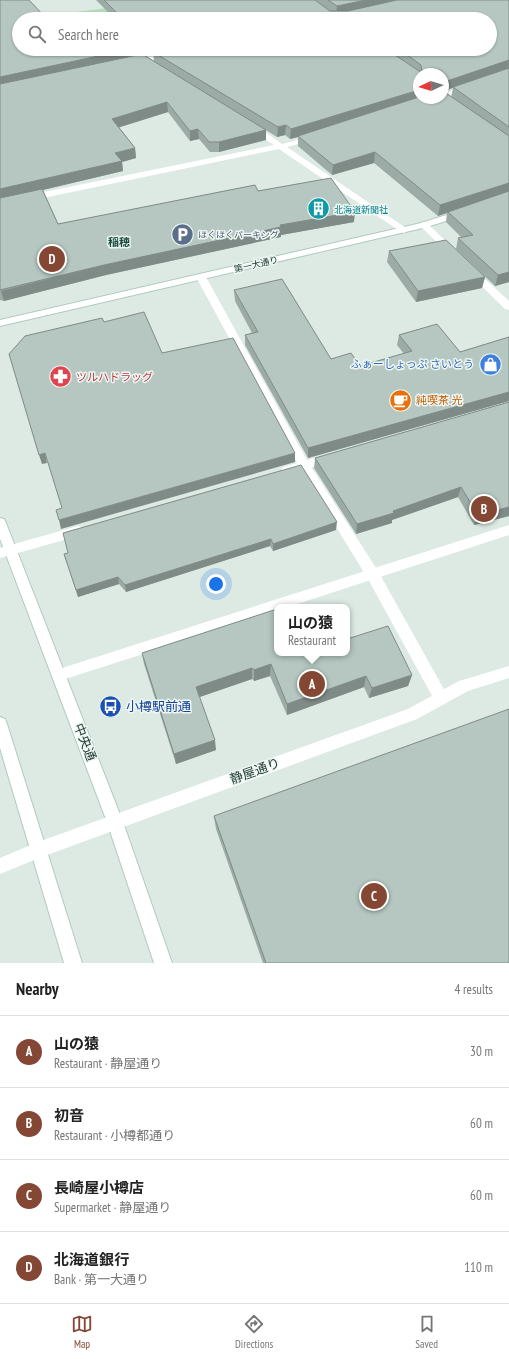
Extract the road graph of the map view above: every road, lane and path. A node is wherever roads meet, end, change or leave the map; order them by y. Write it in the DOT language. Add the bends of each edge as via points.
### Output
graph roads {
  1 [pos="162,56"];
  2 [pos="144,60"];
  3 [pos="129,63"];
  4 [pos="157,68"];
  5 [pos="472,85"];
  6 [pos="449,96"];
  7 [pos="244,122"];
  8 [pos="320,135"];
  9 [pos="283,146"];
  10 [pos="0,204"];
  11 [pos="473,208"];
  12 [pos="424,225"];
  13 [pos="404,230"];
  14 [pos="201,276"];
  15 [pos="509,307"];
  16 [pos="0,323"];
  17 [pos="340,455"];
  18 [pos="304,465"];
  19 [pos="274,474"];
  20 [pos="0,523"];
  21 [pos="86,528"];
  22 [pos="509,530"];
  23 [pos="6,552"];
  24 [pos="373,575"];
  25 [pos="282,604"];
  26 [pos="274,607"];
  27 [pos="509,672"];
  28 [pos="59,675"];
  29 [pos="441,698"];
  30 [pos="0,724"];
  31 [pos="115,822"];
  32 [pos="38,850"];
  33 [pos="0,866"];
  34 [pos="73,963"];
  35 [pos="163,963"];
  1 -- 2 [label="street"];
  2 -- 3 [label="street"];
  2 -- 4 [label="street"];
  5 -- 6 [label="street"];
  7 -- 9 [label="street"];
  8 -- 9 [label="street"];
  9 -- 10 [label="street"];
  9 -- 13 [label="street"];
  11 -- 12 [label="street, 第一大通り"];
  12 -- 13 [label="street, 第一大通り"];
  12 -- 15 [label="street"];
  13 -- 14 [label="street, 第一大通り"];
  14 -- 16 [label="street, 第一大通り"];
  14 -- 18 [label="street"];
  17 -- 18 [label="street"];
  18 -- 19 [label="street"];
  18 -- 24 [label="street"];
  20 -- 23 [label="street, 中央通"];
  21 -- 23 [label="street"];
  22 -- 24 [label="street"];
  23 -- 28 [label="street, 中央通"];
  24 -- 25 [label="street"];
  24 -- 29 [label="street"];
  26 -- 28 [label="street"];
  27 -- 29 [label="street, 静屋通り" via="464,686"];
  28 -- 31 [label="street, 中央通"];
  29 -- 31 [label="street, 静屋通り" via="412,714"];
  30 -- 32 [label="street"];
  31 -- 32 [label="street, 静屋通り"];
  31 -- 35 [label="street, 中央通"];
  32 -- 33 [label="street, 静屋通り"];
  32 -- 34 [label="street"];
}
